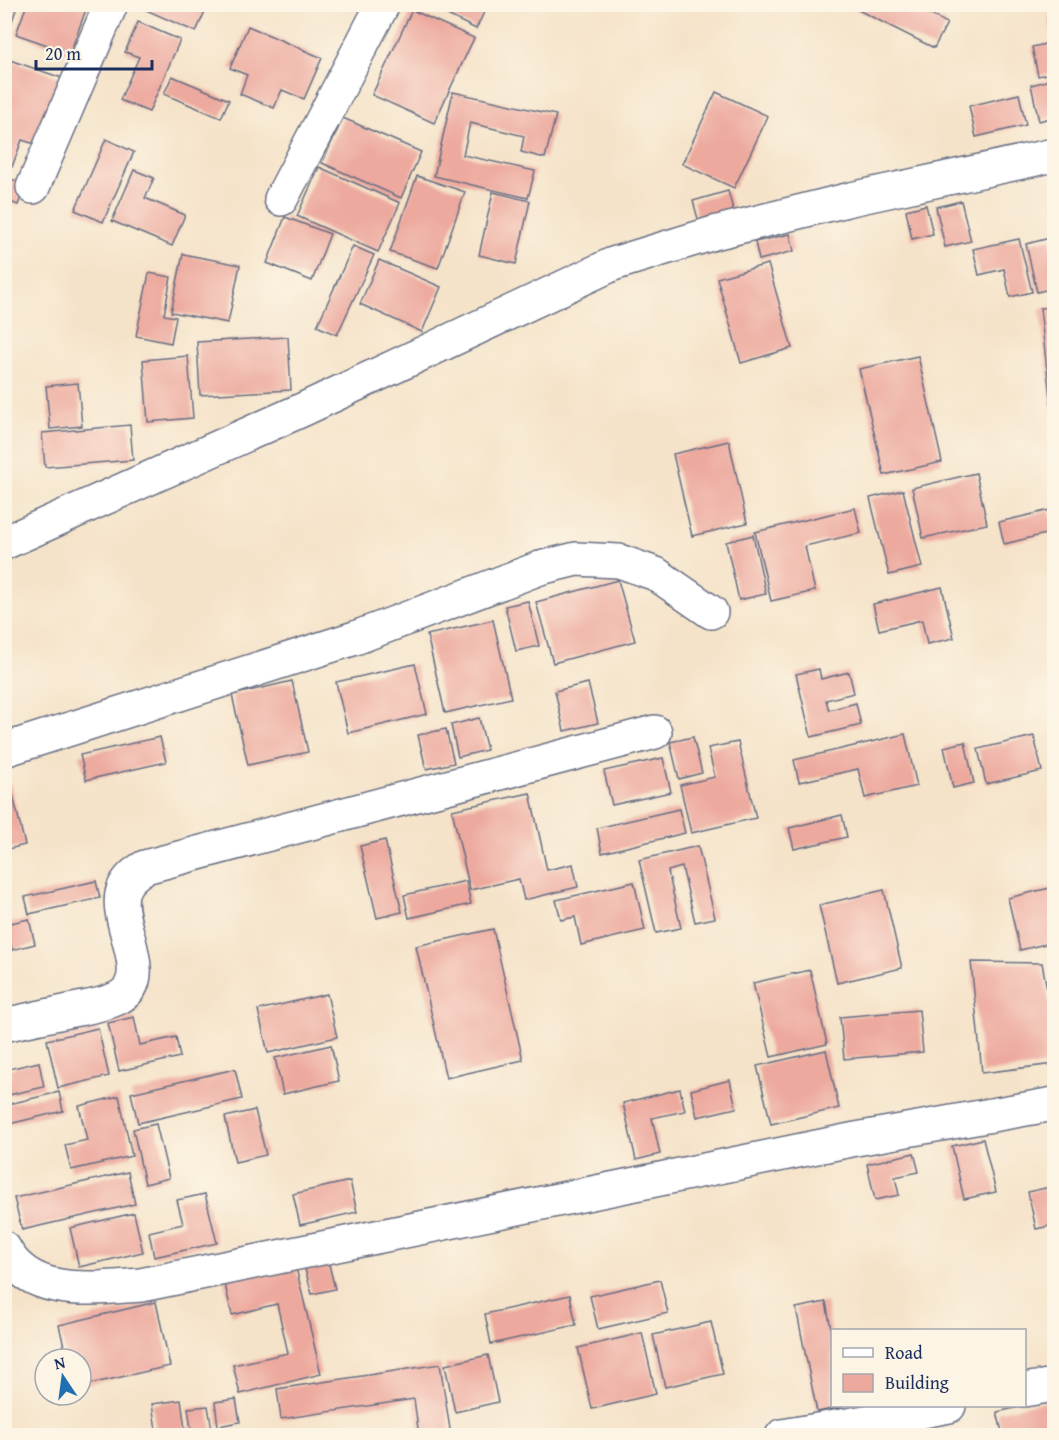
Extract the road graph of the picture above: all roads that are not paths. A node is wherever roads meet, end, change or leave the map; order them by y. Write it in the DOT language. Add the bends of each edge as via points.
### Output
graph roads {
  1 [pos="111,4"];
  2 [pos="383,4"];
  3 [pos="1054,155"];
  4 [pos="33,187"];
  5 [pos="281,199"];
  6 [pos="4,543"];
  7 [pos="711,612"];
  8 [pos="655,732"];
  9 [pos="4,750"];
  10 [pos="4,1025"];
  11 [pos="1054,1104"];
  12 [pos="4,1248"];
  13 [pos="1054,1384"];
  14 [pos="1026,1390"];
  15 [pos="944,1407"];
  16 [pos="782,1436"];
  1 -- 4 [label="street"];
  2 -- 5 [label="street"];
  3 -- 6 [label="street" via="851,199 714,233 613,264 304,409"];
  7 -- 9 [label="street" via="656,574 619,561 576,559 540,568 356,638"];
  8 -- 10 [label="street" via="145,867 132,875 122,891 135,974 130,988 102,1004"];
  11 -- 12 [label="street" via="856,1139 141,1285 91,1289 47,1284 24,1274"];
  13 -- 14 [label="street"];
  15 -- 16 [label="street"];
}
